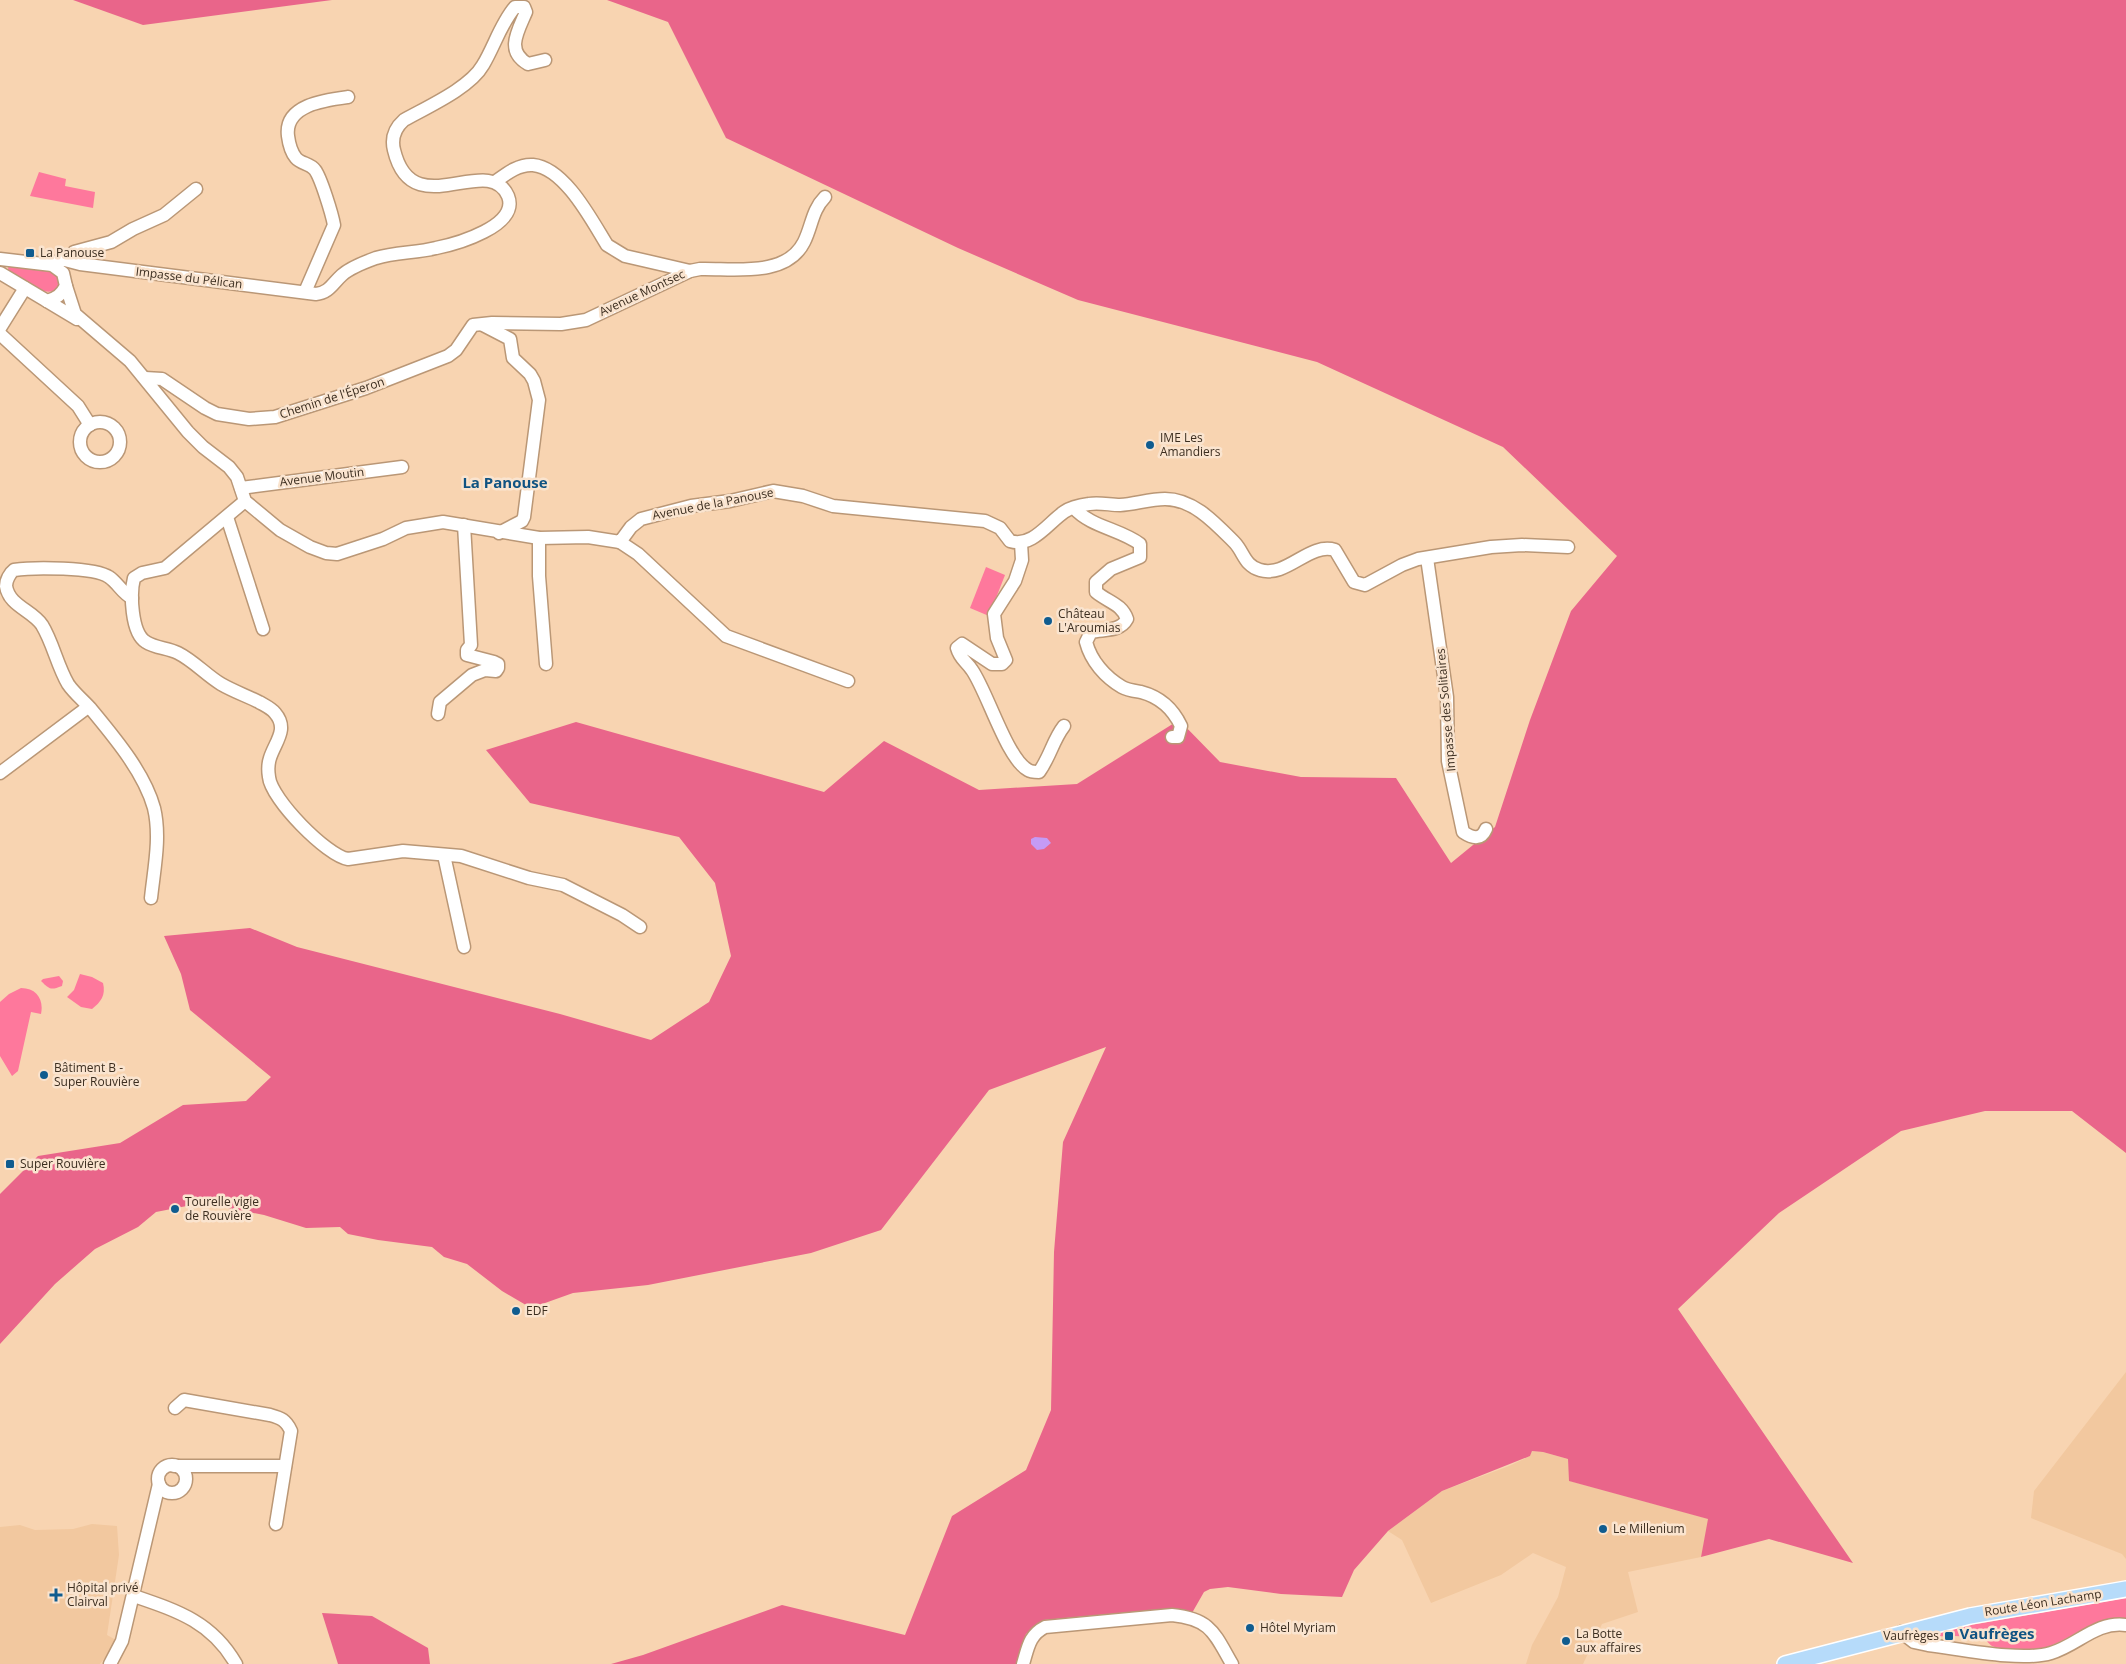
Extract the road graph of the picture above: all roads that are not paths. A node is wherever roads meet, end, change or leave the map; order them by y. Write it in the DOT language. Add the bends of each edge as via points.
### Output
graph roads {
  1 [pos="545,60"];
  2 [pos="348,97"];
  3 [pos="495,182"];
  4 [pos="196,189"];
  5 [pos="825,197"];
  6 [pos="74,258"];
  7 [pos="4,259"];
  8 [pos="52,265"];
  9 [pos="690,270"];
  10 [pos="63,273"];
  11 [pos="2,274"];
  12 [pos="66,286"];
  13 [pos="25,288"];
  14 [pos="305,292"];
  15 [pos="47,301"];
  16 [pos="84,323"];
  17 [pos="480,324"];
  18 [pos="0,328"];
  19 [pos="0,334"];
  20 [pos="145,378"];
  21 [pos="90,425"];
  22 [pos="402,467"];
  23 [pos="241,488"];
  24 [pos="245,501"];
  25 [pos="1074,508"];
  26 [pos="227,517"];
  27 [pos="464,525"];
  28 [pos="499,533"];
  29 [pos="539,538"];
  30 [pos="620,542"];
  31 [pos="1021,543"];
  32 [pos="1568,547"];
  33 [pos="1427,558"];
  34 [pos="132,598"];
  35 [pos="263,629"];
  36 [pos="546,664"];
  37 [pos="848,681"];
  38 [pos="88,707"];
  39 [pos="438,714"];
  40 [pos="1064,726"];
  41 [pos="1172,738"];
  42 [pos="0,773"];
  43 [pos="1486,829"];
  44 [pos="444,855"];
  45 [pos="151,898"];
  46 [pos="640,927"];
  47 [pos="464,947"];
  48 [pos="175,1408"];
  49 [pos="174,1466"];
  50 [pos="285,1466"];
  51 [pos="159,1484"];
  52 [pos="276,1524"];
  53 [pos="2126,1589"];
  54 [pos="134,1596"];
  55 [pos="2126,1625"];
  56 [pos="1902,1632"];
  57 [pos="1994,1659"];
  58 [pos="110,1664"];
  59 [pos="236,1664"];
  60 [pos="1023,1664"];
  61 [pos="1232,1664"];
  62 [pos="1785,1664"];
  1 -- 3 [label="street" via="528,64 517,54 515,37 526,12 524,7 516,8 475,76 397,126 394,151 400,168 415,184"];
  2 -- 14 [label="street" via="326,100 302,109 287,126 289,144 297,159 311,165 317,173 334,225"];
  3 -- 9 [label="street" via="510,171 527,166 545,169 570,189 607,245 616,252"];
  3 -- 14 [label="street, Impasse du Pélican" via="509,203 499,224 435,248 377,258 343,274 324,293"];
  4 -- 6 [label="street" via="164,216"];
  5 -- 9 [label="street, Avenue Montsec" via="816,206 804,242 794,255 783,262 769,267"];
  6 -- 8 [label="street, Impasse du Pélican" via="61,259"];
  6 -- 10 [label="street"];
  6 -- 14 [label="street, Impasse du Pélican"];
  7 -- 8 [label="street"];
  7 -- 11 [label="street"];
  8 -- 10 [label="street"];
  9 -- 17 [label="street, Avenue Montsec" via="586,320 561,324"];
  10 -- 12 [label="street"];
  11 -- 13 [label="street"];
  12 -- 15 [label="street" via="56,298"];
  12 -- 16 [label="street" via="72,310"];
  13 -- 15 [label="street"];
  13 -- 18 [label="street"];
  15 -- 16 [label="street"];
  16 -- 20 [label="street" via="130,361"];
  17 -- 20 [label="street, Chemin de l'Éperon" via="470,328 456,350 448,356 366,388 275,417 249,419 218,414 162,379"];
  17 -- 28 [label="street" via="510,339 513,358 530,374 539,400 524,517"];
  19 -- 21 [label="street" via="78,406"];
  20 -- 23 [label="street" via="188,432 230,467"];
  22 -- 23 [label="street, Avenue Moutin"];
  23 -- 24 [label="street"];
  24 -- 26 [label="street"];
  24 -- 27 [label="street" via="280,530 326,553 347,552 423,524"];
  25 -- 31 [label="street"];
  25 -- 33 [label="street" via="1090,503 1119,505 1175,500 1206,516 1237,545 1244,560 1259,570 1278,570 1330,549 1335,550 1358,585 1365,585 1402,565"];
  25 -- 41 [label="street" via="1080,515 1140,544 1140,557 1111,569 1096,582 1096,592 1120,606 1127,619 1120,628 1092,632 1086,642 1093,662 1122,687 1153,698 1174,712 1181,726 1178,737"];
  26 -- 34 [label="street" via="165,568 137,575"];
  26 -- 35 [label="street"];
  27 -- 28 [label="street"];
  27 -- 39 [label="street" via="471,645 467,655 494,662 498,668 472,675 440,702"];
  28 -- 29 [label="street"];
  29 -- 30 [label="street"];
  29 -- 36 [label="street"];
  30 -- 31 [label="street, Avenue de la Panouse" via="630,527 641,519 690,506 773,491 833,506 985,520 1000,528 1010,541"];
  30 -- 37 [label="street" via="638,554 726,636"];
  31 -- 40 [label="street" via="1022,560 1015,581 994,614 997,638 1006,660 1002,664 992,664 962,644 957,648 959,657 972,669 1006,741 1028,771 1039,772 1046,764 1056,736"];
  32 -- 33 [label="street" via="1491,547"];
  33 -- 43 [label="street, Impasse des Solitaires" via="1447,697 1448,760 1459,820 1463,832 1471,837 1478,838"];
  34 -- 38 [label="street" via="110,577 89,569 21,568 14,570 8,578 6,586 11,597 41,623 68,684"];
  34 -- 44 [label="street" via="134,622 147,643 191,660 222,684 274,712 281,726 281,735 270,758 270,783 282,804 305,829 340,858 403,851"];
  38 -- 42 [label="street"];
  38 -- 45 [label="street" via="143,779 154,808 156,851"];
  44 -- 46 [label="street" via="469,858 529,878 563,884"];
  44 -- 47 [label="street"];
  48 -- 50 [label="street" via="184,1400 282,1418 291,1431"];
  49 -- 50 [label="street"];
  49 -- 51 [label="street" via="162,1470"];
  49 -- 51 [label="street" via="185,1474 184,1486 177,1492 168,1493"];
  50 -- 52 [label="street"];
  51 -- 54 [label="street"];
  53 -- 56 [label="main road, Route Léon Lachamp" via="1970,1616"];
  54 -- 58 [label="street" via="122,1641"];
  54 -- 59 [label="street" via="170,1608 202,1624 219,1639"];
  55 -- 57 [label="street" via="2100,1627 2052,1653"];
  56 -- 57 [label="street" via="1914,1642"];
  56 -- 62 [label="main road, Route Léon Lachamp"];
  60 -- 61 [label="street" via="1030,1640 1045,1627 1172,1615 1199,1620 1211,1629"];
}
